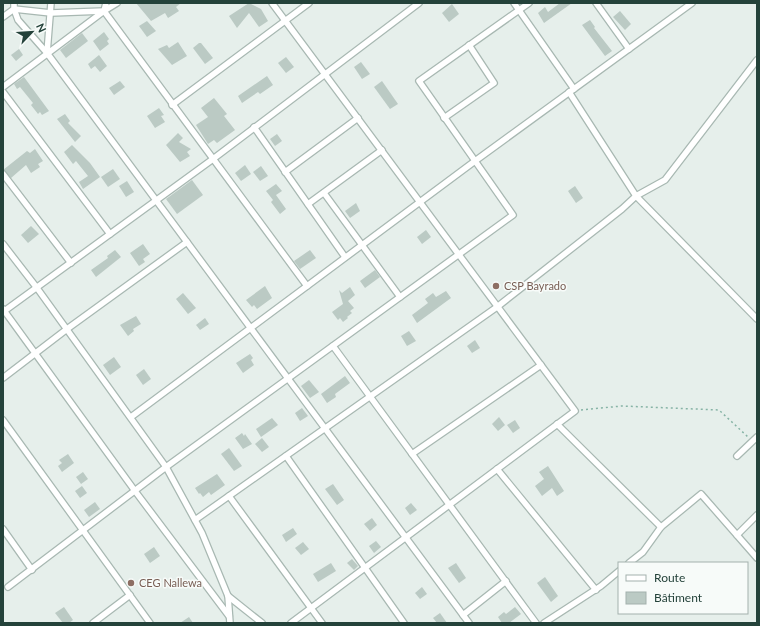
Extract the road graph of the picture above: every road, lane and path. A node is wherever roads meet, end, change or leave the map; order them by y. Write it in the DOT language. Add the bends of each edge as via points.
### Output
graph roads {
  1 [pos="52,3"];
  2 [pos="106,3"];
  3 [pos="117,3"];
  4 [pos="272,3"];
  5 [pos="309,3"];
  6 [pos="420,3"];
  7 [pos="514,3"];
  8 [pos="529,3"];
  9 [pos="596,3"];
  10 [pos="692,3"];
  11 [pos="14,6"];
  12 [pos="519,10"];
  13 [pos="104,11"];
  14 [pos="51,13"];
  15 [pos="3,17"];
  16 [pos="285,20"];
  17 [pos="469,46"];
  18 [pos="629,49"];
  19 [pos="47,53"];
  20 [pos="757,60"];
  21 [pos="325,74"];
  22 [pos="3,87"];
  23 [pos="571,90"];
  24 [pos="3,92"];
  25 [pos="172,105"];
  26 [pos="358,118"];
  27 [pos="444,118"];
  28 [pos="254,127"];
  29 [pos="382,150"];
  30 [pos="213,159"];
  31 [pos="475,161"];
  32 [pos="285,172"];
  33 [pos="3,174"];
  34 [pos="324,193"];
  35 [pos="636,196"];
  36 [pos="156,200"];
  37 [pos="420,202"];
  38 [pos="308,204"];
  39 [pos="110,234"];
  40 [pos="188,242"];
  41 [pos="3,244"];
  42 [pos="362,245"];
  43 [pos="459,254"];
  44 [pos="345,257"];
  45 [pos="71,263"];
  46 [pos="307,286"];
  47 [pos="37,288"];
  48 [pos="400,297"];
  49 [pos="498,306"];
  50 [pos="4,311"];
  51 [pos="757,319"];
  52 [pos="250,328"];
  53 [pos="67,329"];
  54 [pos="333,346"];
  55 [pos="35,353"];
  56 [pos="541,365"];
  57 [pos="3,378"];
  58 [pos="288,378"];
  59 [pos="370,396"];
  60 [pos="575,411"];
  61 [pos="131,417"];
  62 [pos="3,420"];
  63 [pos="557,424"];
  64 [pos="325,428"];
  65 [pos="755,439"];
  66 [pos="412,454"];
  67 [pos="286,456"];
  68 [pos="737,456"];
  69 [pos="166,467"];
  70 [pos="497,469"];
  71 [pos="135,491"];
  72 [pos="229,496"];
  73 [pos="450,504"];
  74 [pos="757,515"];
  75 [pos="195,520"];
  76 [pos="661,527"];
  77 [pos="3,529"];
  78 [pos="83,530"];
  79 [pos="736,535"];
  80 [pos="406,537"];
  81 [pos="757,558"];
  82 [pos="630,562"];
  83 [pos="365,568"];
  84 [pos="32,570"];
  85 [pos="618,572"];
  86 [pos="506,581"];
  87 [pos="8,587"];
  88 [pos="596,590"];
  89 [pos="130,595"];
  90 [pos="228,596"];
  91 [pos="311,608"];
  92 [pos="463,615"];
  93 [pos="230,620"];
  94 [pos="93,623"];
  95 [pos="150,623"];
  96 [pos="262,623"];
  97 [pos="291,623"];
  98 [pos="322,623"];
  99 [pos="404,623"];
  100 [pos="469,623"];
  101 [pos="536,623"];
  102 [pos="544,623"];
  1 -- 14 [label="street"];
  2 -- 13 [label="street"];
  3 -- 13 [label="street"];
  4 -- 16 [label="street"];
  5 -- 16 [label="street"];
  6 -- 21 [label="street"];
  7 -- 12 [label="street"];
  8 -- 12 [label="street"];
  9 -- 18 [label="street"];
  10 -- 18 [label="street"];
  11 -- 14 [label="street"];
  11 -- 15 [label="street"];
  11 -- 19 [label="street" via="24,29"];
  12 -- 17 [label="street"];
  12 -- 23 [label="street"];
  13 -- 14 [label="street"];
  13 -- 19 [label="street"];
  13 -- 25 [label="street"];
  14 -- 19 [label="street"];
  16 -- 21 [label="street"];
  16 -- 25 [label="street"];
  17 -- 27 [label="street" via="419,81"];
  17 -- 27 [label="street" via="494,83"];
  18 -- 23 [label="street"];
  19 -- 22 [label="street"];
  19 -- 36 [label="street"];
  20 -- 35 [label="street" via="665,180"];
  21 -- 26 [label="street"];
  21 -- 28 [label="street"];
  23 -- 31 [label="street"];
  23 -- 35 [label="street"];
  24 -- 39 [label="street"];
  25 -- 30 [label="street"];
  26 -- 29 [label="street"];
  26 -- 32 [label="street"];
  27 -- 31 [label="street"];
  28 -- 30 [label="street"];
  28 -- 32 [label="street"];
  29 -- 34 [label="street"];
  29 -- 37 [label="street"];
  30 -- 36 [label="street"];
  30 -- 46 [label="street"];
  31 -- 37 [label="street"];
  31 -- 43 [label="street" via="513,215"];
  32 -- 38 [label="street"];
  33 -- 45 [label="street"];
  34 -- 38 [label="street"];
  34 -- 42 [label="street"];
  35 -- 49 [label="street"];
  35 -- 51 [label="street"];
  36 -- 39 [label="street"];
  36 -- 40 [label="street"];
  37 -- 42 [label="street"];
  37 -- 43 [label="street"];
  38 -- 44 [label="street"];
  39 -- 45 [label="street"];
  40 -- 52 [label="street"];
  40 -- 53 [label="street"];
  41 -- 47 [label="street"];
  42 -- 44 [label="street"];
  42 -- 48 [label="street"];
  43 -- 48 [label="street"];
  43 -- 49 [label="street"];
  44 -- 46 [label="street"];
  45 -- 47 [label="street"];
  46 -- 52 [label="street"];
  47 -- 50 [label="street"];
  47 -- 53 [label="street"];
  48 -- 54 [label="street"];
  49 -- 56 [label="street"];
  49 -- 59 [label="street"];
  50 -- 55 [label="street"];
  52 -- 58 [label="street"];
  52 -- 61 [label="street"];
  53 -- 55 [label="street"];
  53 -- 61 [label="street"];
  54 -- 58 [label="street"];
  54 -- 59 [label="street"];
  55 -- 57 [label="street"];
  55 -- 71 [label="street"];
  56 -- 60 [label="street"];
  56 -- 66 [label="street"];
  58 -- 64 [label="street"];
  58 -- 69 [label="street"];
  59 -- 64 [label="street"];
  59 -- 66 [label="street"];
  60 -- 63 [label="street"];
  60 -- 65 [label="path" via="622,406 719,410"];
  61 -- 69 [label="street"];
  62 -- 78 [label="street"];
  63 -- 70 [label="street"];
  63 -- 76 [label="street"];
  64 -- 67 [label="street"];
  64 -- 80 [label="street"];
  65 -- 68 [label="street"];
  66 -- 73 [label="street"];
  67 -- 72 [label="street"];
  67 -- 83 [label="street"];
  69 -- 71 [label="street"];
  69 -- 75 [label="street"];
  70 -- 73 [label="street"];
  70 -- 88 [label="street"];
  71 -- 78 [label="street"];
  71 -- 93 [label="street"];
  72 -- 75 [label="street"];
  72 -- 91 [label="street"];
  73 -- 80 [label="street"];
  73 -- 86 [label="street"];
  74 -- 79 [label="street"];
  75 -- 90 [label="street"];
  76 -- 79 [label="street" via="701,494"];
  76 -- 82 [label="street" via="643,552"];
  77 -- 84 [label="street"];
  78 -- 84 [label="street"];
  78 -- 89 [label="street"];
  79 -- 81 [label="street"];
  80 -- 83 [label="street"];
  80 -- 92 [label="street"];
  83 -- 91 [label="street"];
  83 -- 99 [label="street"];
  84 -- 87 [label="street"];
  85 -- 88 [label="street"];
  86 -- 92 [label="street"];
  86 -- 101 [label="street"];
  88 -- 102 [label="street"];
  89 -- 94 [label="street"];
  89 -- 95 [label="street"];
  90 -- 93 [label="street"];
  90 -- 96 [label="street"];
  91 -- 97 [label="street"];
  91 -- 98 [label="street"];
  92 -- 100 [label="street"];
}
